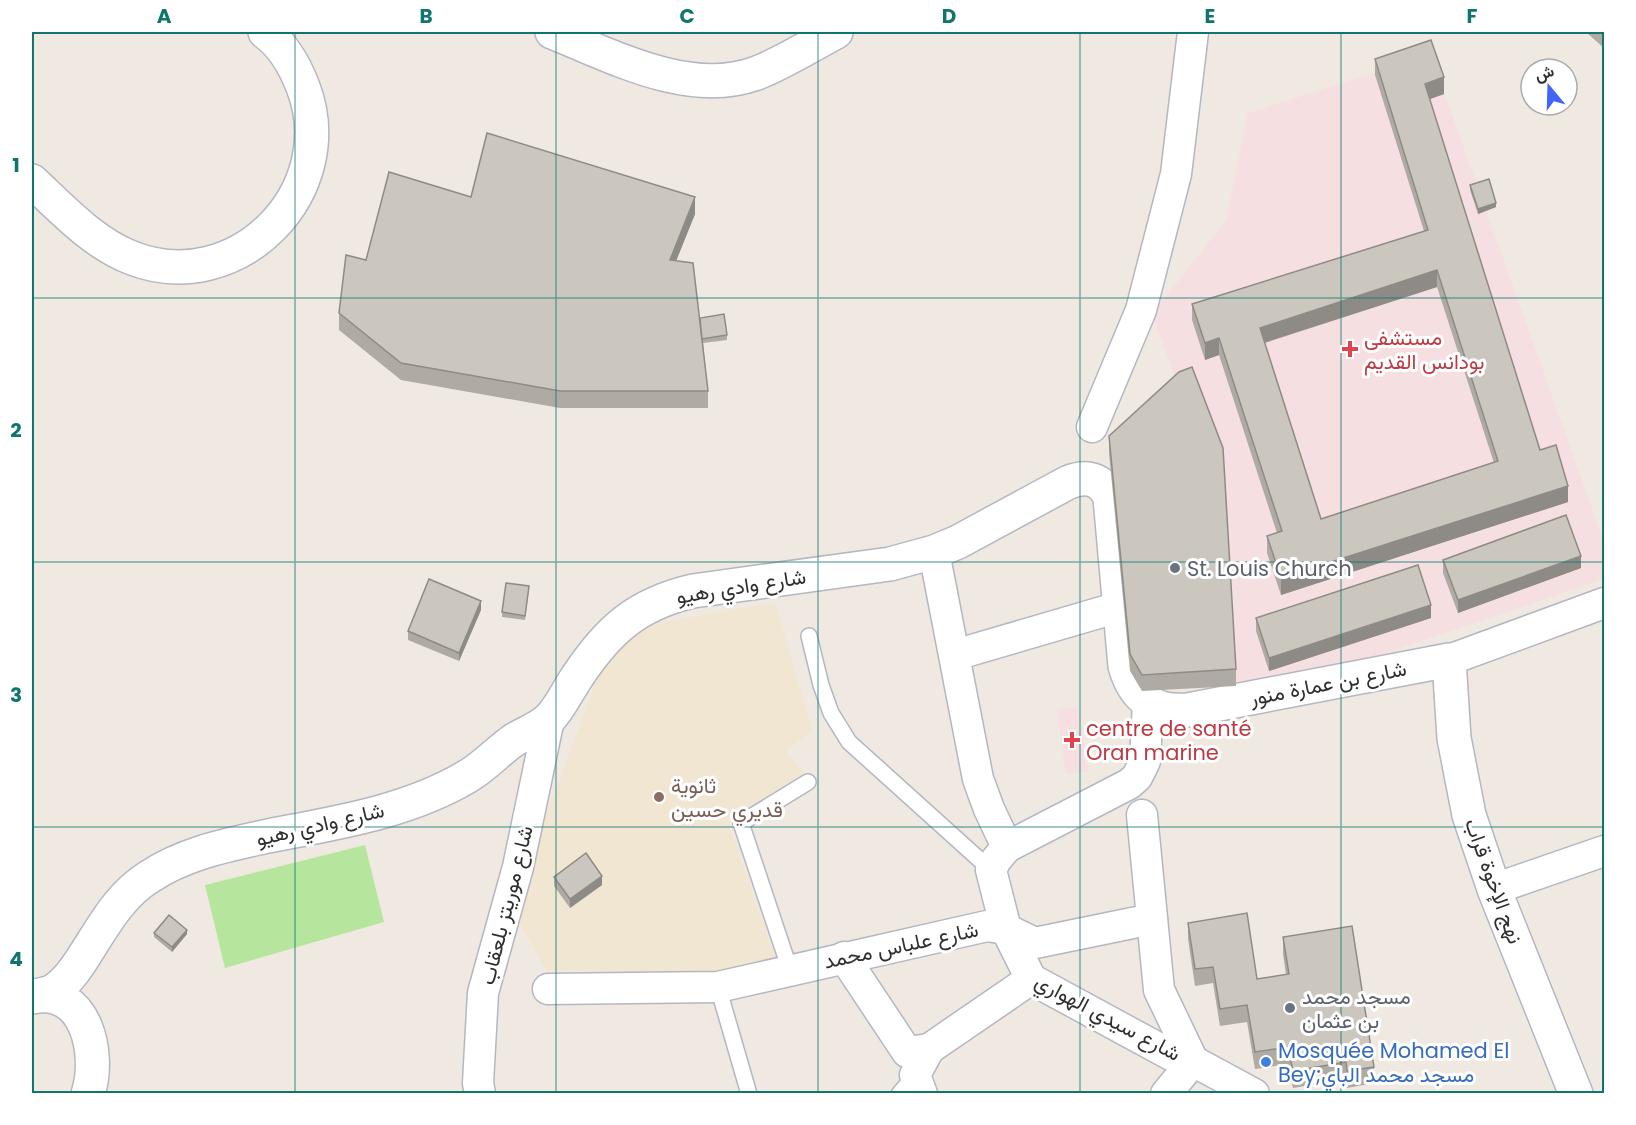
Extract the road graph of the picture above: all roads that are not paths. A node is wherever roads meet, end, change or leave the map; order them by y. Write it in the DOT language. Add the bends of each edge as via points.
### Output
graph roads {
  1 [pos="265,32"];
  2 [pos="552,32"];
  3 [pos="836,32"];
  4 [pos="1193,32"];
  5 [pos="32,181"];
  6 [pos="1092,427"];
  7 [pos="934,552"];
  8 [pos="1605,603"];
  9 [pos="1119,608"];
  10 [pos="809,636"];
  11 [pos="955,655"];
  12 [pos="1449,660"];
  13 [pos="1148,702"];
  14 [pos="549,719"];
  15 [pos="808,782"];
  16 [pos="1142,815"];
  17 [pos="1605,851"];
  18 [pos="999,859"];
  19 [pos="1494,889"];
  20 [pos="119,903"];
  21 [pos="1152,919"];
  22 [pos="1006,929"];
  23 [pos="844,957"];
  24 [pos="790,970"];
  25 [pos="1031,980"];
  26 [pos="718,987"];
  27 [pos="549,989"];
  28 [pos="32,997"];
  29 [pos="84,1023"];
  30 [pos="929,1049"];
  31 [pos="1193,1061"];
  32 [pos="912,1087"];
  33 [pos="88,1094"];
  34 [pos="480,1094"];
  35 [pos="749,1094"];
  36 [pos="1166,1094"];
  37 [pos="1254,1094"];
  38 [pos="1576,1094"];
  1 -- 5 [label="street" via="286,53 307,96 312,120 311,145 307,168 292,202 270,230 251,245 205,264 165,265 133,259 92,235"];
  2 -- 3 [label="street" via="636,66 693,81 754,74"];
  4 -- 6 [label="street" via="1176,174 1141,310"];
  7 -- 9 [label="street, شارع وادي رهيو" via="1076,480 1094,479 1110,498"];
  7 -- 11 [label="street, شارع سيدي الهواري"];
  7 -- 14 [label="street, شارع وادي رهيو" via="890,564 693,591 654,603 607,635"];
  8 -- 12 [label="street, شارع بن عمارة منور"];
  9 -- 11 [label="street"];
  9 -- 13 [label="street" via="1129,680"];
  10 -- 18 [label="lane" via="831,713 849,742"];
  11 -- 18 [label="street, شارع سيدي الهواري" via="978,779"];
  12 -- 13 [label="street, شارع بن عمارة منور" via="1188,710 1162,709"];
  12 -- 19 [label="street, نهج الإخوة قراب" via="1456,749 1469,815"];
  13 -- 18 [label="street" via="1145,761 1137,777"];
  14 -- 20 [label="street, شارع وادي رهيو" via="467,777 431,795 359,818 202,852 173,862 146,878"];
  14 -- 34 [label="street, شارع موريتز بلعقاب" via="518,867 483,993"];
  15 -- 24 [label="lane" via="741,823"];
  16 -- 21 [label="street"];
  17 -- 19 [label="street"];
  18 -- 22 [label="street, شارع سيدي الهواري"];
  19 -- 38 [label="street, نهج الإخوة قراب"];
  20 -- 28 [label="street, شارع وادي رهيو" via="75,970 54,990"];
  20 -- 29 [label="street, شارع وادي رهيو" via="92,976"];
  21 -- 22 [label="street, شارع علباس محمد" via="1035,944"];
  21 -- 31 [label="street" via="1159,990"];
  22 -- 23 [label="street, شارع علباس محمد" via="987,926"];
  22 -- 25 [label="street, شارع سيدي الهواري"];
  23 -- 24 [label="street, شارع علباس محمد"];
  23 -- 30 [label="street" via="907,1052"];
  24 -- 26 [label="street, شارع علباس محمد"];
  25 -- 30 [label="street"];
  25 -- 31 [label="street, شارع سيدي الهواري" via="1171,1055"];
  26 -- 27 [label="street, شارع علباس محمد"];
  26 -- 35 [label="lane"];
  28 -- 29 [label="street" via="53,997 66,1002"];
  29 -- 33 [label="street" via="93,1057"];
  30 -- 32 [label="street"];
  31 -- 36 [label="street"];
  31 -- 37 [label="street, شارع سيدي الهواري"];
}
